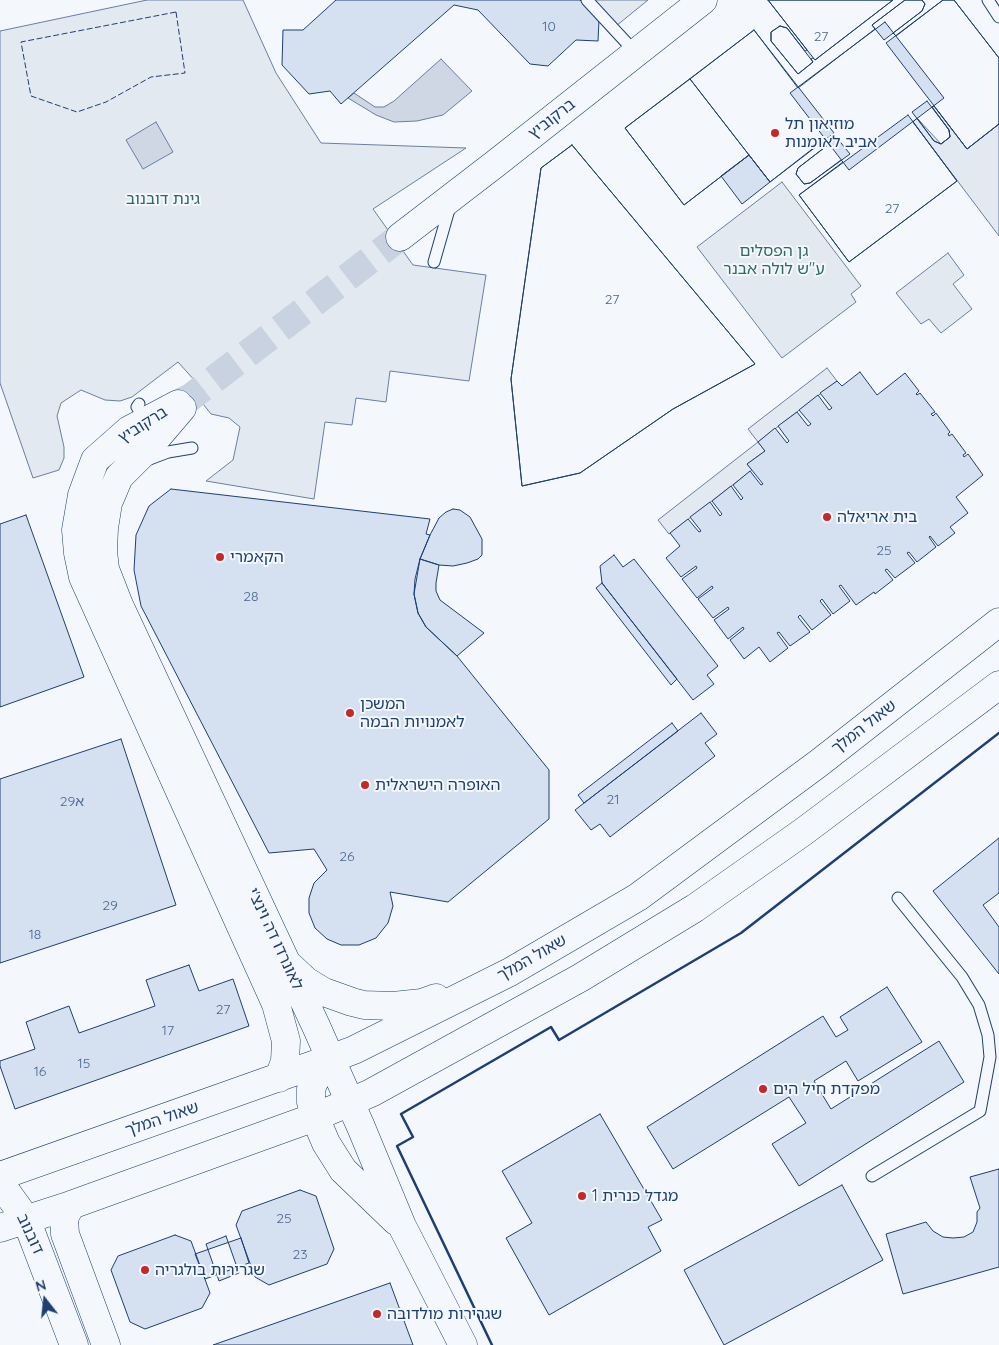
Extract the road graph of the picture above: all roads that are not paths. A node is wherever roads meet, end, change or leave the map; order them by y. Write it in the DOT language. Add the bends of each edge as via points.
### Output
graph roads {
  1 [pos="588,0"];
  2 [pos="703,0"];
  3 [pos="988,0"];
  4 [pos="999,17"];
  5 [pos="636,53"];
  6 [pos="452,197"];
  7 [pos="400,237"];
  8 [pos="434,262"];
  9 [pos="140,404"];
  10 [pos="175,408"];
  11 [pos="192,448"];
  12 [pos="131,465"];
  13 [pos="104,528"];
  14 [pos="76,530"];
  15 [pos="999,622"];
  16 [pos="999,685"];
  17 [pos="898,898"];
  18 [pos="286,962"];
  19 [pos="510,972"];
  20 [pos="330,1059"];
  21 [pos="279,1078"];
  22 [pos="350,1103"];
  23 [pos="315,1117"];
  24 [pos="0,1176"];
  25 [pos="872,1176"];
  26 [pos="0,1182"];
  27 [pos="71,1205"];
  28 [pos="26,1219"];
  29 [pos="402,1226"];
  30 [pos="0,1228"];
  31 [pos="74,1345"];
  32 [pos="106,1345"];
  33 [pos="463,1345"];
  1 -- 5 [label="lane"];
  2 -- 5 [label="street, ברקוביץ"];
  3 -- 4 [label="lane"];
  5 -- 6 [label="street, ברקוביץ"];
  6 -- 7 [label="street, ברקוביץ"];
  6 -- 8 [label="lane"];
  9 -- 10 [label="lane" via="137,407 143,416"];
  10 -- 12 [label="street, ברקוביץ" via="148,448"];
  10 -- 14 [label="street, ברקוביץ" via="129,430 95,460 82,495"];
  11 -- 12 [label="lane" via="168,452"];
  12 -- 13 [label="street, ברקוביץ" via="119,477 108,503"];
  13 -- 18 [label="street, לאונרדו דה וינצ'י" via="105,569 119,604"];
  14 -- 21 [label="street, לאונרדו דה וינצ'י" via="83,577 276,1004 286,1041 285,1061"];
  15 -- 19 [label="street, שאול המלך" via="819,764 638,897"];
  16 -- 22 [label="street" via="803,832 694,908 580,978"];
  17 -- 25 [label="lane" via="962,977 979,1005 990,1056 980,1111"];
  18 -- 19 [label="street" via="306,981 324,992 364,1005 393,1006 430,1000"];
  18 -- 20 [label="street, לאונרדו דה וינצ'י"];
  19 -- 20 [label="street, שאול המלך"];
  20 -- 21 [label="street, שאול המלך"];
  20 -- 22 [label="street, לאונרדו דה וינצ'י"];
  20 -- 23 [label="street" via="319,1070 311,1089"];
  21 -- 24 [label="street, שאול המלך"];
  22 -- 23 [label="street"];
  22 -- 29 [label="street, לאונרדו דה וינצ'י"];
  23 -- 27 [label="street"];
  23 -- 29 [label="street" via="343,1170"];
  26 -- 28 [label="street, דובנוב"];
  27 -- 28 [label="street"];
  27 -- 32 [label="street, דובנוב" via="64,1218 65,1234"];
  28 -- 30 [label="street"];
  28 -- 31 [label="street, דובנוב"];
  29 -- 33 [label="street, לאונרדו דה וינצ'י"];
}
